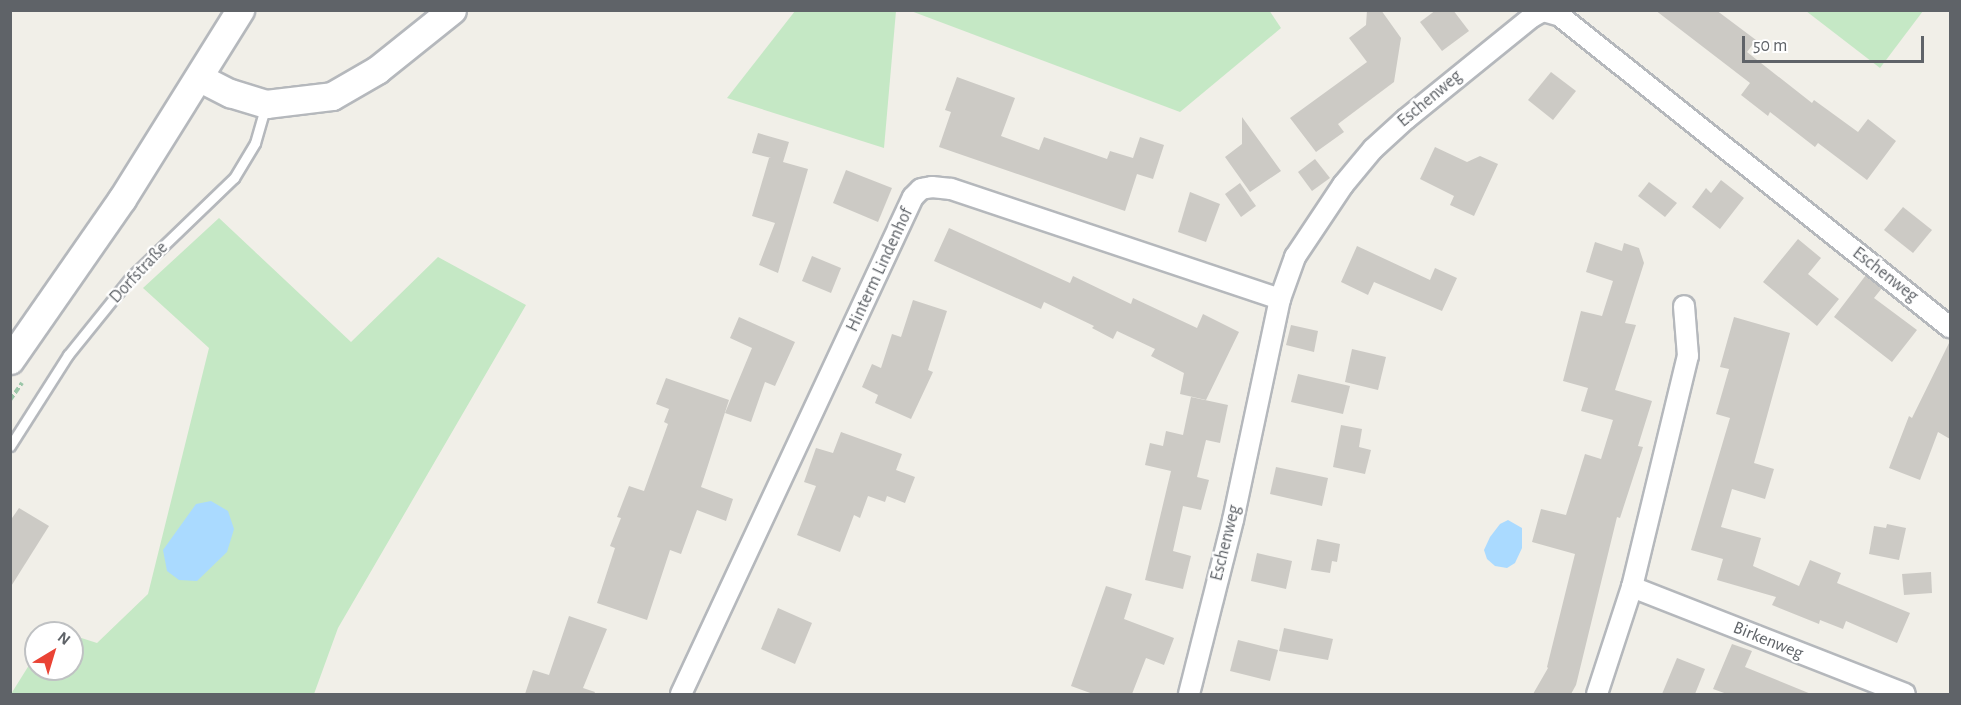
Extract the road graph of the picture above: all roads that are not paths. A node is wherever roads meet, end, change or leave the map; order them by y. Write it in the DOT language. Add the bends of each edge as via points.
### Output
graph roads {
  1 [pos="240,10"];
  2 [pos="452,10"];
  3 [pos="200,78"];
  4 [pos="266,104"];
  5 [pos="1281,299"];
  6 [pos="1684,306"];
  7 [pos="1950,327"];
  8 [pos="10,360"];
  9 [pos="10,446"];
  10 [pos="1632,587"];
  11 [pos="681,694"];
  12 [pos="1189,694"];
  13 [pos="1598,694"];
  14 [pos="1905,694"];
  1 -- 3 [label="main road"];
  2 -- 4 [label="main road" via="377,70 332,96"];
  3 -- 4 [label="main road"];
  3 -- 8 [label="main road"];
  4 -- 9 [label="lane, Dorfstraße" via="255,143 234,178 131,277 68,355"];
  5 -- 7 [label="street, Eschenweg" via="1295,257 1343,185 1373,149 1543,11 1560,16"];
  5 -- 11 [label="street, Hinterm Lindenhof" via="951,189 921,189"];
  5 -- 12 [label="street, Eschenweg" via="1233,520"];
  6 -- 10 [label="street" via="1688,356"];
  10 -- 13 [label="street"];
  10 -- 14 [label="street, Birkenweg"];
}
